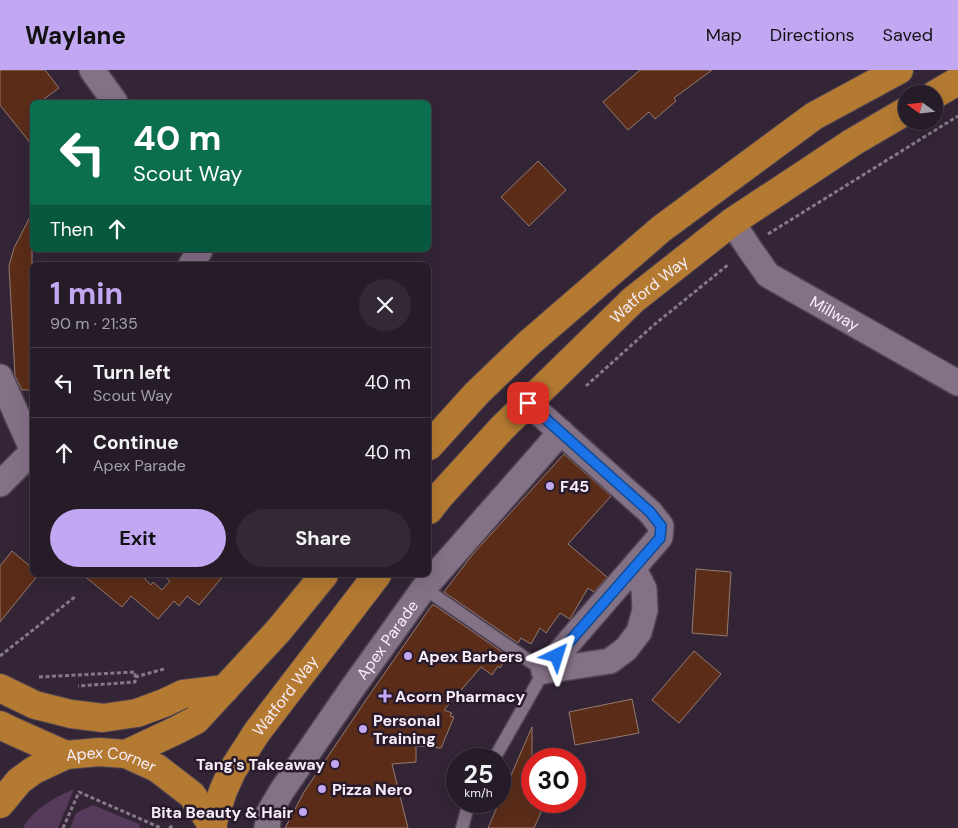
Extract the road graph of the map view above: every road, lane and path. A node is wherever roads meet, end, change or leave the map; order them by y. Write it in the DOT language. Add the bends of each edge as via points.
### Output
graph roads {
  1 [pos="92,70"];
  2 [pos="899,70"];
  3 [pos="958,81"];
  4 [pos="943,90"];
  5 [pos="114,100"];
  6 [pos="898,116"];
  7 [pos="732,222"];
  8 [pos="0,377"];
  9 [pos="958,383"];
  10 [pos="528,403"];
  11 [pos="561,432"];
  12 [pos="431,444"];
  13 [pos="30,445"];
  14 [pos="30,452"];
  15 [pos="0,484"];
  16 [pos="431,508"];
  17 [pos="634,569"];
  18 [pos="322,577"];
  19 [pos="375,577"];
  20 [pos="424,588"];
  21 [pos="76,596"];
  22 [pos="0,656"];
  23 [pos="164,669"];
  24 [pos="544,671"];
  25 [pos="41,677"];
  26 [pos="136,677"];
  27 [pos="71,687"];
  28 [pos="0,688"];
  29 [pos="225,688"];
  30 [pos="0,724"];
  31 [pos="500,748"];
  32 [pos="66,754"];
  33 [pos="126,754"];
  34 [pos="0,804"];
  35 [pos="466,813"];
  36 [pos="174,825"];
  37 [pos="212,827"];
  38 [pos="63,828"];
  39 [pos="161,828"];
  40 [pos="169,828"];
  41 [pos="267,828"];
  42 [pos="462,828"];
  1 -- 5 [label="street"];
  2 -- 12 [label="highway" via="814,116 661,228 528,344"];
  3 -- 4 [label="highway"];
  6 -- 7 [label="highway, Watford Way"];
  7 -- 9 [label="street, Millway" via="768,274"];
  7 -- 10 [label="highway, Watford Way" via="633,300"];
  8 -- 13 [label="street"];
  10 -- 11 [label="street"];
  10 -- 16 [label="highway, Watford Way"];
  11 -- 17 [label="street" via="650,512 661,526 660,538"];
  11 -- 20 [label="street, Apex Parade"];
  14 -- 15 [label="street"];
  17 -- 24 [label="street"];
  17 -- 24 [label="street" via="644,589 645,610 639,632 626,649 610,661"];
  18 -- 29 [label="highway"];
  19 -- 37 [label="highway, Watford Way" via="257,732 232,771"];
  20 -- 24 [label="lane"];
  20 -- 41 [label="street, Apex Parade" via="281,792 269,813"];
  21 -- 22 [label="path"];
  23 -- 26 [label="path"];
  24 -- 31 [label="lane"];
  25 -- 26 [label="path" via="136,672"];
  26 -- 27 [label="path" via="136,682"];
  28 -- 29 [label="highway" via="35,705 103,718 137,713 183,694"];
  29 -- 33 [label="highway" via="196,720"];
  30 -- 32 [label="highway"];
  32 -- 33 [label="highway, Apex Corner"];
  32 -- 34 [label="highway, Apex Corner" via="19,781"];
  33 -- 37 [label="highway, Apex Corner" via="157,768 192,795"];
  35 -- 42 [label="lane"];
  36 -- 40 [label="path"];
  38 -- 39 [label="path" via="79,792"];
}
